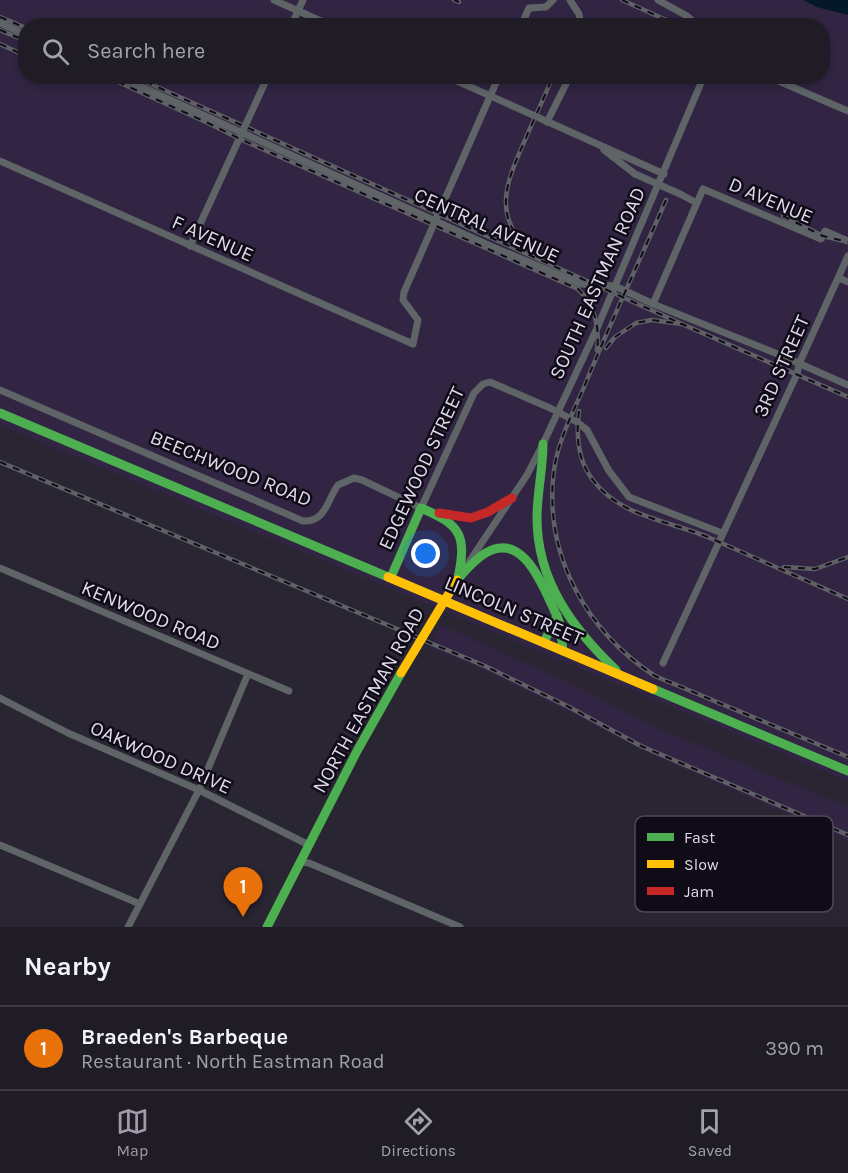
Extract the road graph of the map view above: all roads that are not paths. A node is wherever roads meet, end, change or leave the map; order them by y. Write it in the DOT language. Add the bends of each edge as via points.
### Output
graph roads {
  1 [pos="274,0"];
  2 [pos="303,0"];
  3 [pos="553,0"];
  4 [pos="570,0"];
  5 [pos="658,0"];
  6 [pos="298,10"];
  7 [pos="294,18"];
  8 [pos="315,18"];
  9 [pos="525,18"];
  10 [pos="580,18"];
  11 [pos="689,18"];
  12 [pos="0,23"];
  13 [pos="18,31"];
  14 [pos="136,84"];
  15 [pos="264,84"];
  16 [pos="464,84"];
  17 [pos="496,84"];
  18 [pos="566,84"];
  19 [pos="701,84"];
  20 [pos="786,84"];
  21 [pos="491,96"];
  22 [pos="848,111"];
  23 [pos="547,122"];
  24 [pos="243,133"];
  25 [pos="592,142"];
  26 [pos="0,161"];
  27 [pos="664,174"];
  28 [pos="697,203"];
  29 [pos="437,221"];
  30 [pos="848,241"];
  31 [pos="190,246"];
  32 [pos="848,256"];
  33 [pos="839,278"];
  34 [pos="848,282"];
  35 [pos="615,286"];
  36 [pos="653,304"];
  37 [pos="799,364"];
  38 [pos="848,385"];
  39 [pos="0,390"];
  40 [pos="557,411"];
  41 [pos="0,413"];
  42 [pos="543,444"];
  43 [pos="512,498"];
  44 [pos="421,508"];
  45 [pos="432,512"];
  46 [pos="722,534"];
  47 [pos="0,568"];
  48 [pos="391,577"];
  49 [pos="457,580"];
  50 [pos="557,616"];
  51 [pos="544,642"];
  52 [pos="563,651"];
  53 [pos="663,663"];
  54 [pos="248,674"];
  55 [pos="622,675"];
  56 [pos="289,691"];
  57 [pos="0,698"];
  58 [pos="848,771"];
  59 [pos="199,789"];
  60 [pos="0,845"];
  61 [pos="309,845"];
  62 [pos="300,862"];
  63 [pos="140,904"];
  64 [pos="129,927"];
  65 [pos="267,927"];
  66 [pos="460,927"];
  1 -- 6 [label="street"];
  2 -- 6 [label="street"];
  3 -- 9 [label="street" via="546,7 529,8"];
  4 -- 10 [label="street"];
  5 -- 11 [label="street"];
  6 -- 7 [label="street"];
  6 -- 8 [label="street"];
  12 -- 13 [label="street"];
  14 -- 24 [label="street, CENTRAL AVENUE"];
  15 -- 24 [label="street"];
  16 -- 21 [label="street"];
  17 -- 21 [label="street"];
  18 -- 23 [label="street"];
  19 -- 27 [label="street, SOUTH EASTMAN ROAD"];
  20 -- 22 [label="street"];
  21 -- 23 [label="street"];
  21 -- 29 [label="street"];
  23 -- 25 [label="street"];
  24 -- 29 [label="street, CENTRAL AVENUE"];
  24 -- 31 [label="street"];
  25 -- 27 [label="street"];
  25 -- 28 [label="street, bridge" via="635,174"];
  26 -- 31 [label="street, F AVENUE"];
  27 -- 35 [label="street, SOUTH EASTMAN ROAD"];
  28 -- 30 [label="street, D AVENUE" via="703,189 820,240 825,231"];
  28 -- 36 [label="street"];
  29 -- 31 [label="street, F AVENUE" via="403,300 418,320 413,344"];
  29 -- 35 [label="street, CENTRAL AVENUE" via="582,284"];
  32 -- 33 [label="street"];
  33 -- 34 [label="street"];
  33 -- 37 [label="street, 3RD STREET"];
  35 -- 36 [label="street, CENTRAL AVENUE"];
  35 -- 40 [label="street, SOUTH EASTMAN ROAD"];
  36 -- 37 [label="street, CENTRAL AVENUE"];
  37 -- 38 [label="street, CENTRAL AVENUE"];
  37 -- 46 [label="street, 3RD STREET"];
  39 -- 44 [label="street, BEECHWOOD ROAD" via="303,521 318,518 338,485 354,478"];
  40 -- 42 [label="street, SOUTH EASTMAN ROAD"];
  40 -- 44 [label="street, EDGEWOOD STREET" via="495,383 483,384 474,393"];
  40 -- 46 [label="street" via="587,430 609,471 629,497"];
  41 -- 48 [label="main road, LINCOLN STREET"];
  42 -- 43 [label="street, SOUTH EASTMAN ROAD"];
  42 -- 55 [label="main road" via="538,539 550,582 561,608 578,632"];
  43 -- 45 [label="main road" via="471,518"];
  43 -- 49 [label="street, NORTH EASTMAN ROAD"];
  44 -- 45 [label="main road, BEECHWOOD ROAD"];
  44 -- 48 [label="main road, EDGEWOOD STREET"];
  45 -- 49 [label="main road" via="455,525 463,540"];
  46 -- 53 [label="street, 3RD STREET"];
  47 -- 54 [label="street, KENWOOD ROAD"];
  48 -- 51 [label="main road, LINCOLN STREET"];
  49 -- 50 [label="main road" via="486,553 501,548 516,551 530,562"];
  49 -- 61 [label="main road, NORTH EASTMAN ROAD, bridge" via="401,673"];
  50 -- 51 [label="main road"];
  50 -- 52 [label="main road"];
  51 -- 52 [label="main road, LINCOLN STREET"];
  52 -- 55 [label="main road, LINCOLN STREET"];
  54 -- 56 [label="street, KENWOOD ROAD"];
  54 -- 59 [label="street"];
  55 -- 58 [label="main road, LINCOLN STREET"];
  57 -- 59 [label="street, OAKWOOD DRIVE" via="68,733"];
  59 -- 61 [label="street, OAKWOOD DRIVE"];
  59 -- 63 [label="street"];
  60 -- 63 [label="street"];
  61 -- 62 [label="main road, NORTH EASTMAN ROAD"];
  62 -- 65 [label="main road, NORTH EASTMAN ROAD"];
  62 -- 66 [label="street"];
  63 -- 64 [label="street"];
}
